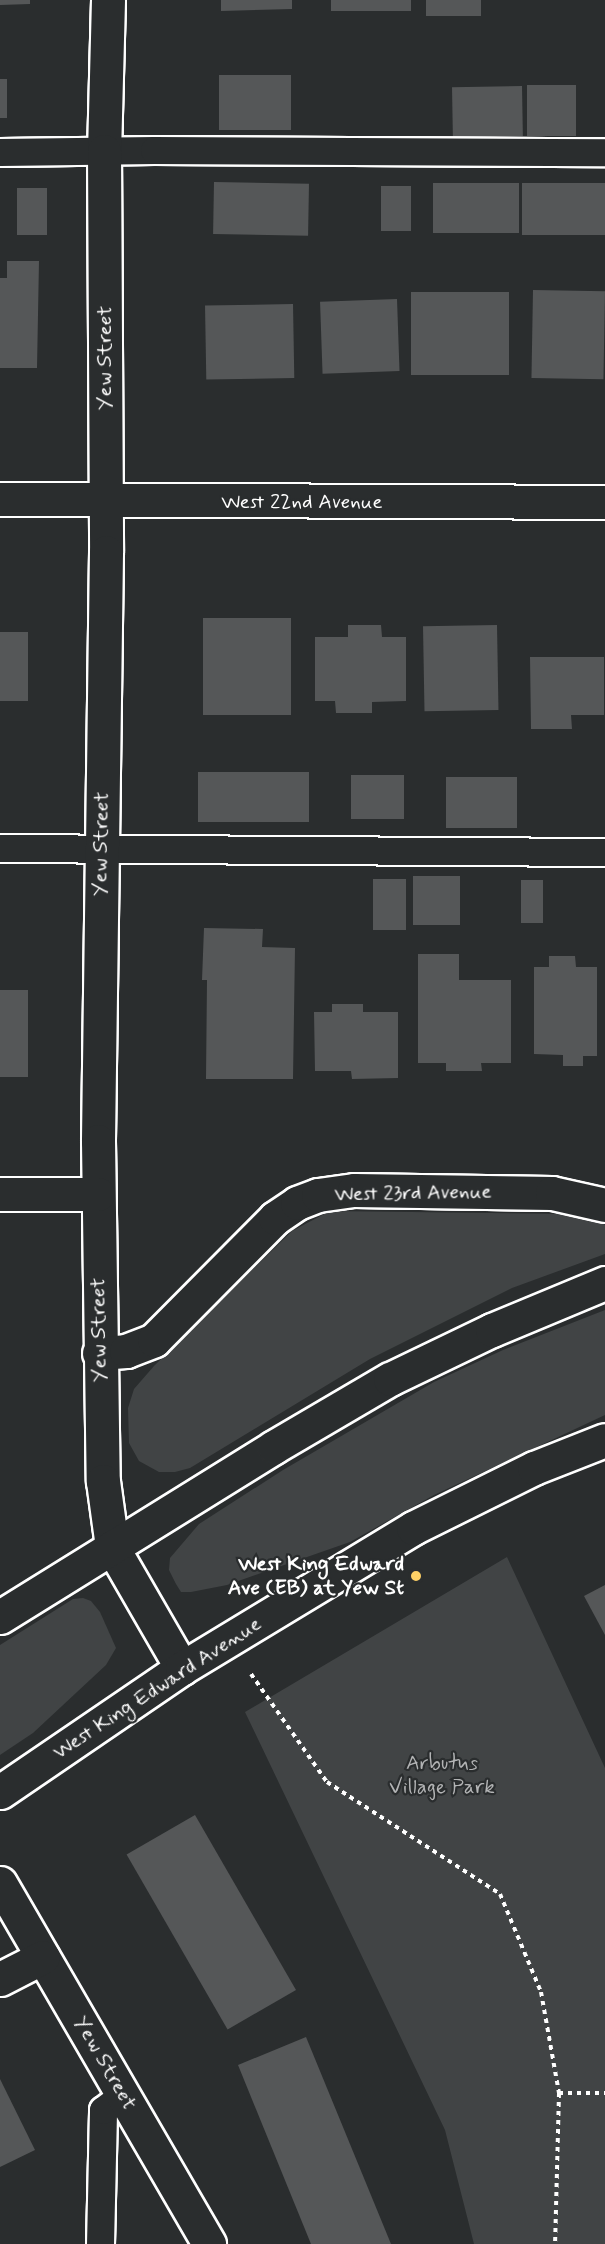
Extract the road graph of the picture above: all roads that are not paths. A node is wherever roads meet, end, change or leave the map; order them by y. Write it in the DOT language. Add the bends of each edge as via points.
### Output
graph roads {
  1 [pos="108,0"];
  2 [pos="0,152"];
  3 [pos="104,152"];
  4 [pos="605,152"];
  5 [pos="0,499"];
  6 [pos="106,501"];
  7 [pos="605,502"];
  8 [pos="0,848"];
  9 [pos="101,848"];
  10 [pos="605,852"];
  11 [pos="0,1194"];
  12 [pos="98,1194"];
  13 [pos="605,1204"];
  14 [pos="605,1284"];
  15 [pos="99,1353"];
  16 [pos="605,1440"];
  17 [pos="112,1547"];
  18 [pos="0,1617"];
  19 [pos="182,1668"];
  20 [pos="0,1792"];
  21 [pos="0,1884"];
  22 [pos="43,1957"];
  23 [pos="0,1979"];
  24 [pos="123,2095"];
  25 [pos="100,2244"];
  26 [pos="209,2244"];
  1 -- 3 [label="street, Yew Street"];
  2 -- 3 [label="lane"];
  3 -- 4 [label="lane"];
  3 -- 6 [label="street, Yew Street"];
  5 -- 6 [label="street, West 22nd Avenue"];
  6 -- 7 [label="street, West 22nd Avenue"];
  6 -- 9 [label="street, Yew Street"];
  8 -- 9 [label="lane"];
  9 -- 10 [label="lane"];
  9 -- 12 [label="street, Yew Street"];
  11 -- 12 [label="street"];
  12 -- 15 [label="street, Yew Street"];
  13 -- 15 [label="street, West 23rd Avenue" via="552,1193 354,1190 318,1195 275,1218 154,1340 126,1351"];
  14 -- 17 [label="street" via="492,1330 390,1379"];
  15 -- 17 [label="street, Yew Street" via="104,1496"];
  16 -- 19 [label="street, West King Edward Avenue" via="534,1468 413,1528"];
  17 -- 18 [label="street"];
  17 -- 19 [label="street, Yew Street"];
  19 -- 20 [label="street, West King Edward Avenue"];
  21 -- 22 [label="street, Yew Street"];
  22 -- 23 [label="street"];
  22 -- 24 [label="street, Yew Street"];
  24 -- 25 [label="lane" via="103,2110"];
  24 -- 26 [label="street, Yew Street"];
}
